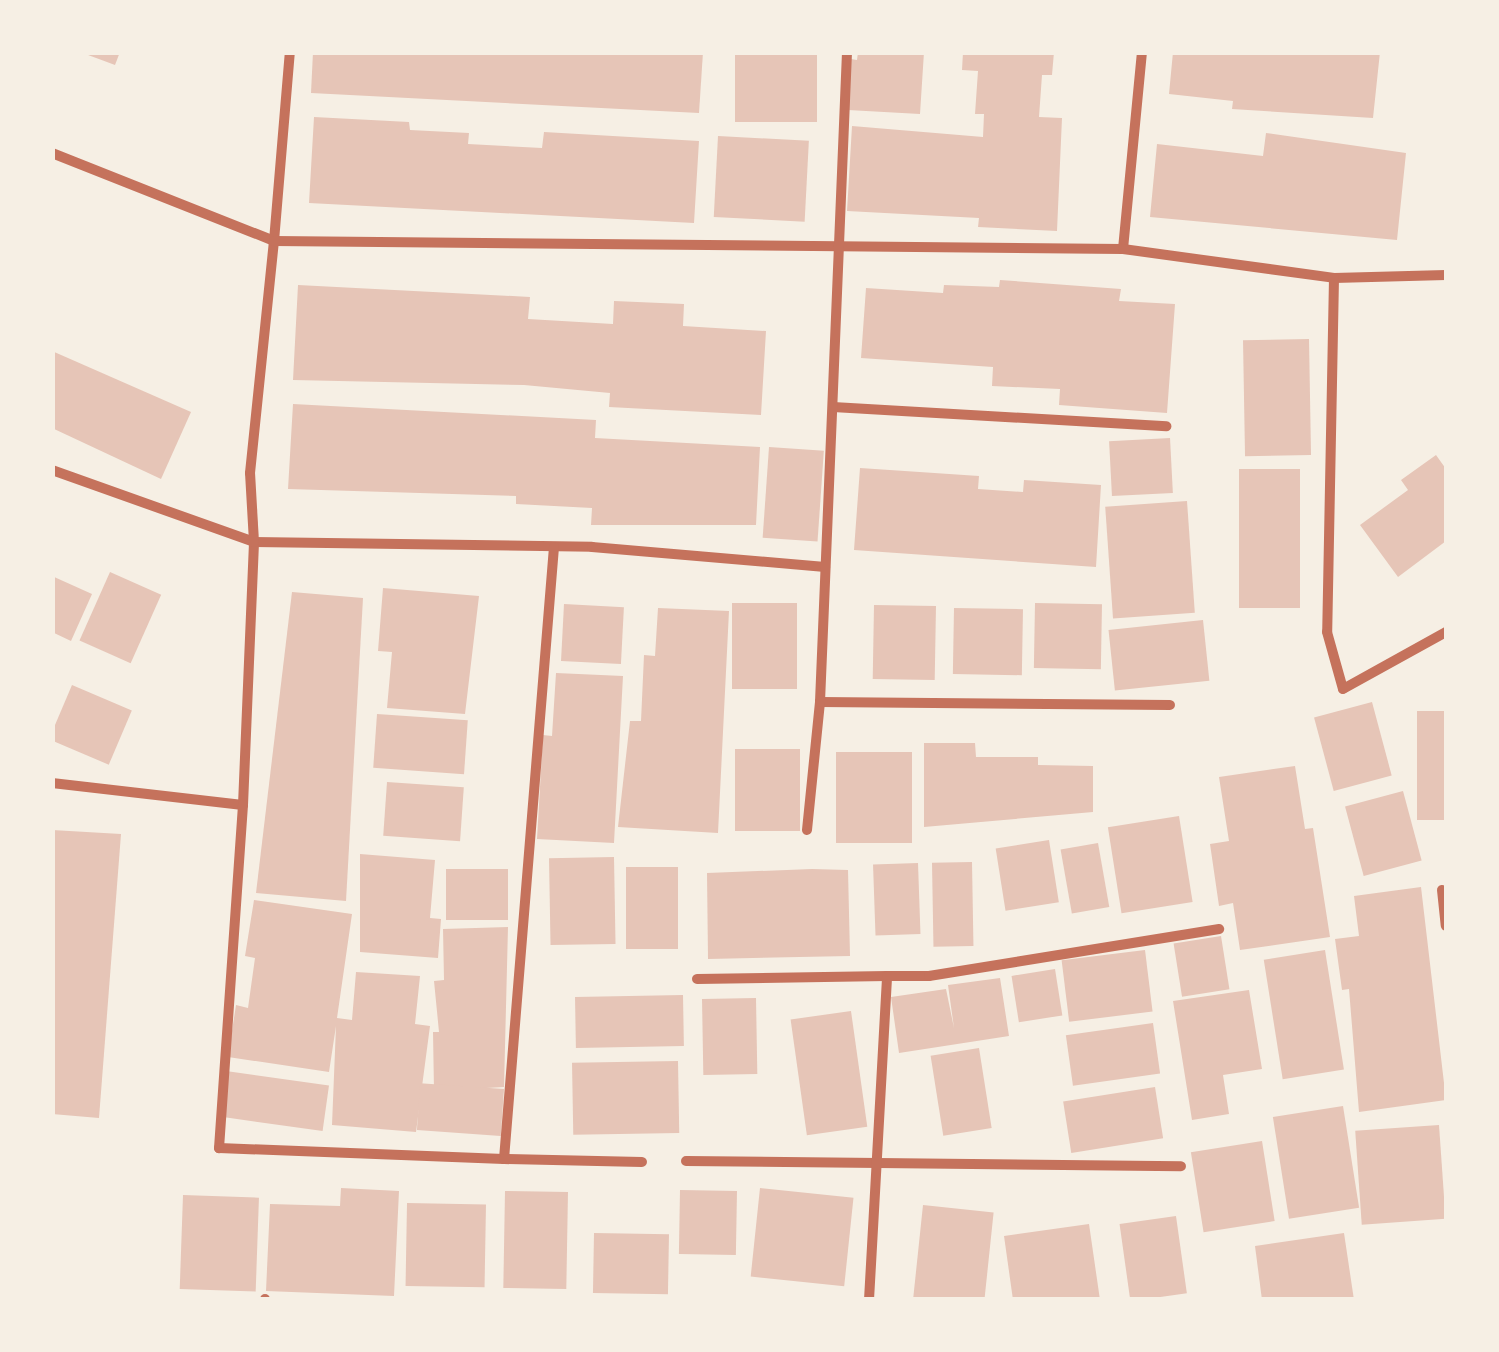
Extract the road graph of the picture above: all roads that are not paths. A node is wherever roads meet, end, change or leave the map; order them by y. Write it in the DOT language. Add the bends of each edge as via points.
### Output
graph roads {
  1 [pos="290,52"];
  2 [pos="847,52"];
  3 [pos="1142,52"];
  4 [pos="52,152"];
  5 [pos="274,241"];
  6 [pos="840,244"];
  7 [pos="1123,249"];
  8 [pos="1446,275"];
  9 [pos="1334,278"];
  10 [pos="833,407"];
  11 [pos="1166,426"];
  12 [pos="52,470"];
  13 [pos="254,542"];
  14 [pos="554,547"];
  15 [pos="826,566"];
  16 [pos="1446,632"];
  17 [pos="820,702"];
  18 [pos="1170,705"];
  19 [pos="52,783"];
  20 [pos="242,805"];
  21 [pos="807,830"];
  22 [pos="1442,890"];
  23 [pos="1446,926"];
  24 [pos="1219,929"];
  25 [pos="887,976"];
  26 [pos="697,979"];
  27 [pos="504,1159"];
  28 [pos="686,1161"];
  29 [pos="642,1162"];
  30 [pos="873,1163"];
  31 [pos="1180,1166"];
  32 [pos="869,1300"];
  1 -- 5 [label="street"];
  2 -- 6 [label="street"];
  3 -- 7 [label="street"];
  4 -- 5 [label="street"];
  5 -- 6 [label="street"];
  5 -- 13 [label="street" via="250,473"];
  6 -- 7 [label="street"];
  6 -- 10 [label="street"];
  7 -- 9 [label="street"];
  8 -- 9 [label="street"];
  9 -- 16 [label="street" via="1327,632 1342,689"];
  10 -- 11 [label="street"];
  10 -- 15 [label="street"];
  12 -- 13 [label="street"];
  13 -- 14 [label="street"];
  13 -- 20 [label="street"];
  14 -- 15 [label="street"];
  14 -- 27 [label="street"];
  15 -- 17 [label="street"];
  17 -- 18 [label="street"];
  17 -- 21 [label="street"];
  19 -- 20 [label="street"];
  20 -- 27 [label="street" via="219,1148"];
  22 -- 23 [label="street"];
  24 -- 25 [label="street" via="929,976"];
  25 -- 26 [label="street"];
  25 -- 30 [label="street"];
  27 -- 29 [label="street"];
  28 -- 30 [label="street"];
  30 -- 31 [label="street"];
  30 -- 32 [label="street"];
}
